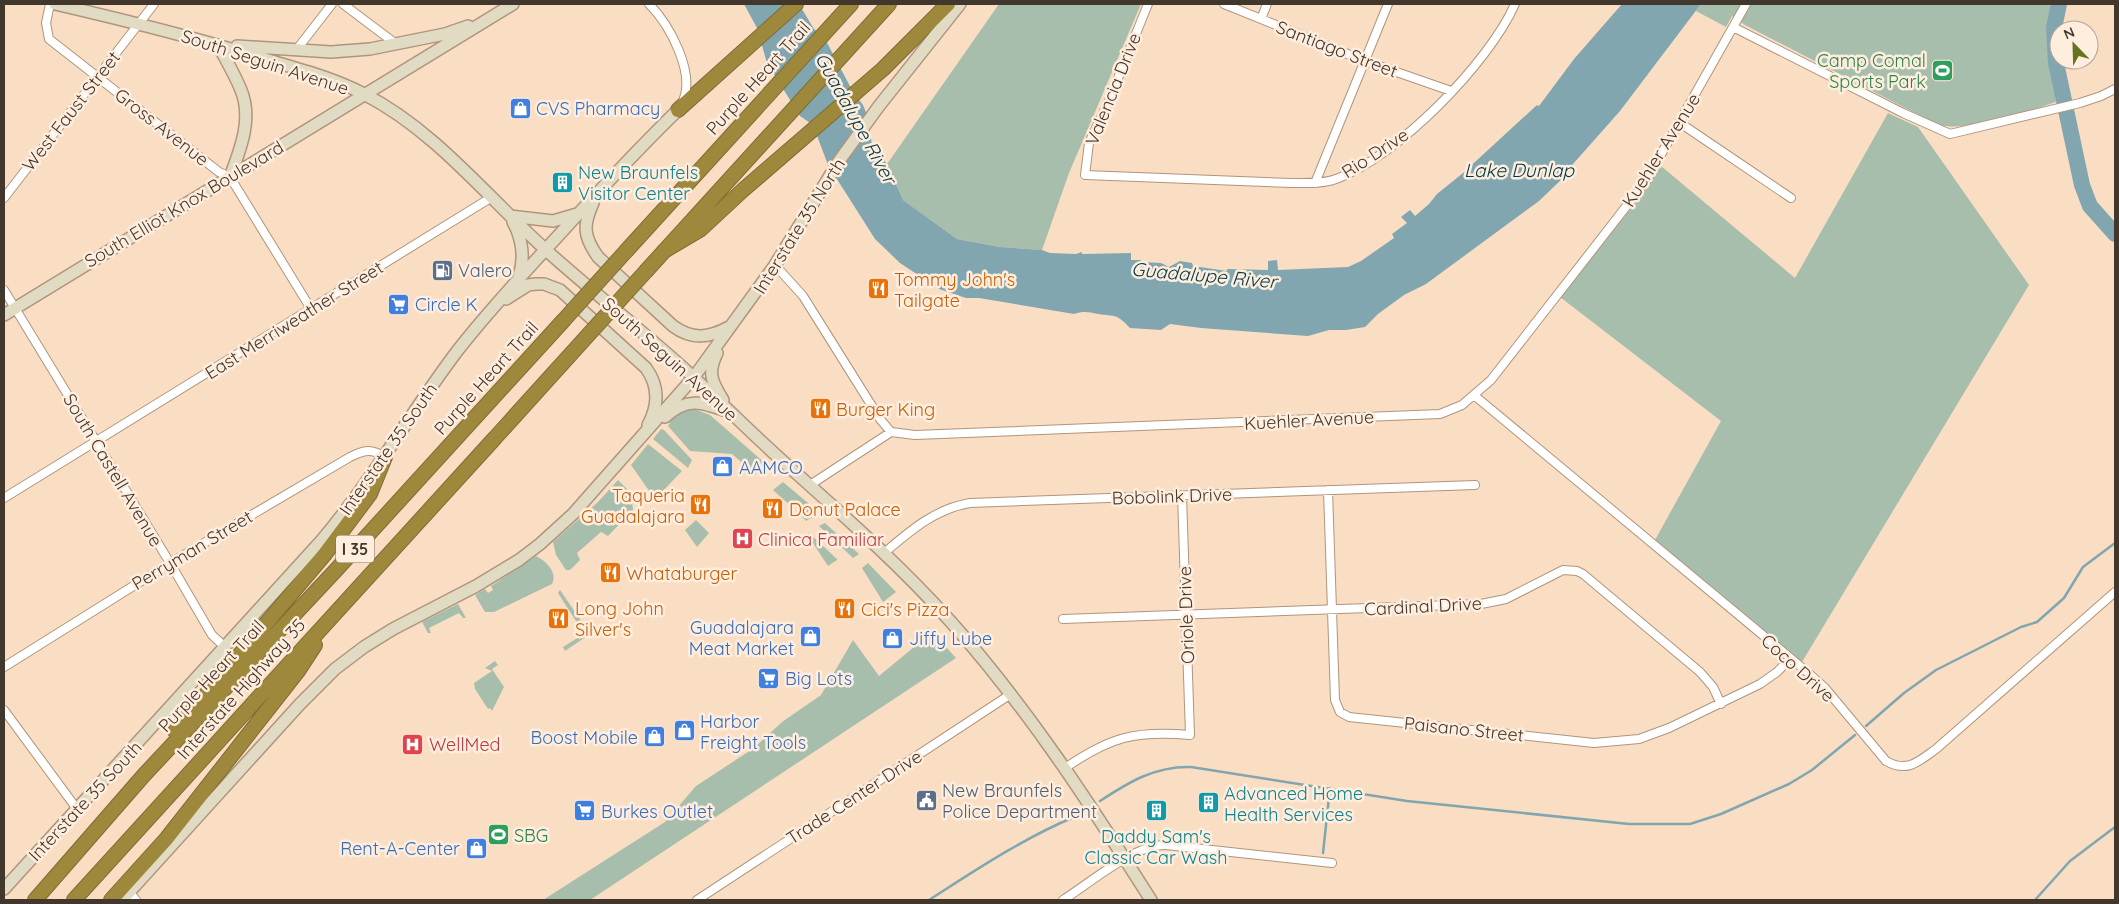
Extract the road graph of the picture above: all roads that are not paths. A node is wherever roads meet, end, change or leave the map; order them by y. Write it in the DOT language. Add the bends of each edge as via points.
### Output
graph roads {
  1 [pos="50,4"];
  2 [pos="55,4"];
  3 [pos="154,4"];
  4 [pos="332,4"];
  5 [pos="343,4"];
  6 [pos="513,4"];
  7 [pos="649,4"];
  8 [pos="796,4"];
  9 [pos="851,4"];
  10 [pos="889,4"];
  11 [pos="948,4"];
  12 [pos="960,4"];
  13 [pos="1148,4"];
  14 [pos="1224,4"];
  15 [pos="1267,4"];
  16 [pos="1388,4"];
  17 [pos="1515,4"];
  18 [pos="1746,4"];
  19 [pos="1261,19"];
  20 [pos="486,20"];
  21 [pos="138,23"];
  22 [pos="1733,27"];
  23 [pos="396,44"];
  24 [pos="218,45"];
  25 [pos="297,49"];
  26 [pos="1365,61"];
  27 [pos="99,77"];
  28 [pos="2115,89"];
  29 [pos="1450,92"];
  30 [pos="365,94"];
  31 [pos="678,110"];
  32 [pos="1680,123"];
  33 [pos="1085,176"];
  34 [pos="230,177"];
  35 [pos="1315,183"];
  36 [pos="598,192"];
  37 [pos="492,197"];
  38 [pos="4,198"];
  39 [pos="1791,198"];
  40 [pos="579,213"];
  41 [pos="510,216"];
  42 [pos="545,250"];
  43 [pos="664,252"];
  44 [pos="775,265"];
  45 [pos="518,278"];
  46 [pos="4,290"];
  47 [pos="14,308"];
  48 [pos="311,309"];
  49 [pos="492,309"];
  50 [pos="4,315"];
  51 [pos="732,325"];
  52 [pos="694,377"];
  53 [pos="1475,396"];
  54 [pos="730,412"];
  55 [pos="890,432"];
  56 [pos="643,436"];
  57 [pos="95,440"];
  58 [pos="385,457"];
  59 [pos="810,485"];
  60 [pos="1476,485"];
  61 [pos="1328,490"];
  62 [pos="1182,496"];
  63 [pos="4,498"];
  64 [pos="884,553"];
  65 [pos="170,563"];
  66 [pos="2115,592"];
  67 [pos="339,609"];
  68 [pos="1332,610"];
  69 [pos="1186,615"];
  70 [pos="1063,619"];
  71 [pos="225,647"];
  72 [pos="1790,659"];
  73 [pos="4,667"];
  74 [pos="1011,694"];
  75 [pos="1721,704"];
  76 [pos="4,710"];
  77 [pos="1065,768"];
  78 [pos="144,775"];
  79 [pos="77,809"];
  80 [pos="1125,859"];
  81 [pos="1332,863"];
  82 [pos="4,889"];
  83 [pos="129,898"];
  84 [pos="35,900"];
  85 [pos="74,900"];
  86 [pos="111,900"];
  87 [pos="697,900"];
  88 [pos="1063,900"];
  89 [pos="1152,900"];
  1 -- 27 [label="street, Gross Avenue" via="46,23 49,39"];
  2 -- 21 [label="main road, South Seguin Avenue"];
  3 -- 21 [label="street, West Faust Street"];
  4 -- 25 [label="street"];
  5 -- 23 [label="street"];
  6 -- 20 [label="main road"];
  7 -- 31 [label="street" via="673,38 683,64 686,91"];
  8 -- 31 [label="highway"];
  9 -- 78 [label="highway, Purple Heart Trail / I 35, bridge" via="336,570"];
  10 -- 43 [label="highway, I 35"];
  11 -- 43 [label="highway" via="883,69 701,229"];
  12 -- 44 [label="main road, Interstate 35 North" via="839,161"];
  13 -- 33 [label="street, Valencia Drive" via="1090,143"];
  14 -- 19 [label="street, Santiago Street"];
  15 -- 19 [label="street"];
  16 -- 26 [label="street"];
  17 -- 29 [label="street, Rio Drive" via="1490,46"];
  18 -- 22 [label="street, Kuehler Avenue"];
  19 -- 26 [label="street, Santiago Street"];
  20 -- 23 [label="main road" via="445,34"];
  20 -- 30 [label="main road, South Elliot Knox Boulevard"];
  21 -- 24 [label="main road, South Seguin Avenue"];
  21 -- 27 [label="street, West Faust Street"];
  22 -- 28 [label="street" via="1950,134 2080,103"];
  22 -- 32 [label="street, Kuehler Avenue"];
  23 -- 25 [label="main road" via="331,52"];
  24 -- 25 [label="main road"];
  24 -- 30 [label="main road, South Seguin Avenue" via="311,72"];
  24 -- 34 [label="main road" via="242,92 245,108 242,142"];
  26 -- 29 [label="street, Santiago Street"];
  26 -- 35 [label="street"];
  27 -- 34 [label="street, Gross Avenue" via="219,172"];
  27 -- 38 [label="street, West Faust Street"];
  29 -- 35 [label="street, Rio Drive" via="1424,120 1379,155 1339,177"];
  30 -- 34 [label="main road, South Elliot Knox Boulevard"];
  30 -- 37 [label="main road, South Seguin Avenue" via="418,129"];
  31 -- 36 [label="main road"];
  32 -- 39 [label="street"];
  32 -- 53 [label="street, Kuehler Avenue" via="1638,192 1495,375"];
  33 -- 35 [label="street, Rio Drive"];
  34 -- 47 [label="main road, South Elliot Knox Boulevard"];
  34 -- 48 [label="street, Gross Avenue"];
  36 -- 40 [label="main road"];
  36 -- 51 [label="main road" via="585,226 591,247 598,257 682,333 707,336"];
  37 -- 41 [label="main road, South Seguin Avenue"];
  37 -- 48 [label="street, East Merriweather Street"];
  40 -- 41 [label="main road" via="553,221"];
  40 -- 42 [label="main road"];
  41 -- 42 [label="main road, South Seguin Avenue"];
  41 -- 45 [label="main road" via="522,250"];
  42 -- 45 [label="main road, Interstate 35 South"];
  42 -- 52 [label="main road, South Seguin Avenue"];
  43 -- 67 [label="highway, Interstate Highway 35 / I 35, bridge"];
  44 -- 51 [label="main road, Interstate 35 North"];
  44 -- 55 [label="street" via="803,296"];
  45 -- 49 [label="main road, Interstate 35 South"];
  46 -- 47 [label="street, South Castell Avenue"];
  47 -- 50 [label="main road, South Elliot Knox Boulevard"];
  47 -- 57 [label="street, South Castell Avenue"];
  48 -- 57 [label="street, East Merriweather Street"];
  49 -- 56 [label="main road" via="528,285 556,288 571,298 653,378 657,393 655,405"];
  49 -- 58 [label="main road, Interstate 35 South" via="444,369"];
  51 -- 52 [label="main road, Interstate 35 North"];
  51 -- 54 [label="main road" via="711,372 715,387"];
  52 -- 54 [label="main road, South Seguin Avenue"];
  52 -- 56 [label="main road"];
  53 -- 55 [label="street, Kuehler Avenue" via="1440,414 915,434"];
  53 -- 72 [label="street, Coco Drive"];
  54 -- 56 [label="main road" via="702,403 687,403"];
  54 -- 59 [label="main road, South Seguin Avenue"];
  55 -- 59 [label="street"];
  56 -- 83 [label="main road" via="573,514 540,544 492,577 383,634 335,669 300,704"];
  57 -- 63 [label="street, East Merriweather Street"];
  57 -- 65 [label="street, South Castell Avenue"];
  58 -- 65 [label="street, Perryman Street" via="371,450 350,456"];
  58 -- 71 [label="main road, Interstate 35 South" via="327,534"];
  58 -- 78 [label="highway" via="370,494 325,554 185,717"];
  59 -- 64 [label="main road, South Seguin Avenue"];
  60 -- 61 [label="street, Bobolink Drive"];
  61 -- 62 [label="street, Bobolink Drive"];
  61 -- 68 [label="street, Paisano Street"];
  62 -- 64 [label="street, Bobolink Drive" via="962,505 924,521"];
  62 -- 69 [label="street, Oriole Drive"];
  64 -- 74 [label="main road, South Seguin Avenue" via="951,622"];
  65 -- 71 [label="street, South Castell Avenue" via="212,635"];
  65 -- 73 [label="street, Perryman Street"];
  66 -- 72 [label="street, Coco Drive" via="1936,749 1919,762 1906,766 1896,767 1886,761 1825,688"];
  67 -- 85 [label="highway, Interstate Highway 35 / I 35"];
  67 -- 86 [label="highway" via="298,671 167,838"];
  68 -- 69 [label="street, Cardinal Drive"];
  68 -- 75 [label="street, Cardinal Drive" via="1481,604 1506,599 1563,570 1577,571 1700,672 1713,687"];
  68 -- 75 [label="street, Paisano Street" via="1335,703 1340,712 1349,717 1609,743 1652,735"];
  69 -- 70 [label="street, Cardinal Drive"];
  69 -- 77 [label="street, Oriole Drive" via="1190,735 1156,733 1123,737 1097,748"];
  71 -- 79 [label="main road, Interstate 35 South"];
  72 -- 75 [label="street, Paisano Street" via="1769,678"];
  74 -- 77 [label="main road, South Seguin Avenue"];
  74 -- 87 [label="street, Trade Center Drive"];
  76 -- 79 [label="street"];
  77 -- 80 [label="main road, South Seguin Avenue"];
  78 -- 84 [label="highway, I 35"];
  79 -- 82 [label="main road, Interstate 35 South"];
  80 -- 81 [label="street" via="1139,850 1159,845"];
  80 -- 88 [label="street"];
  80 -- 89 [label="main road, South Seguin Avenue"];
}
